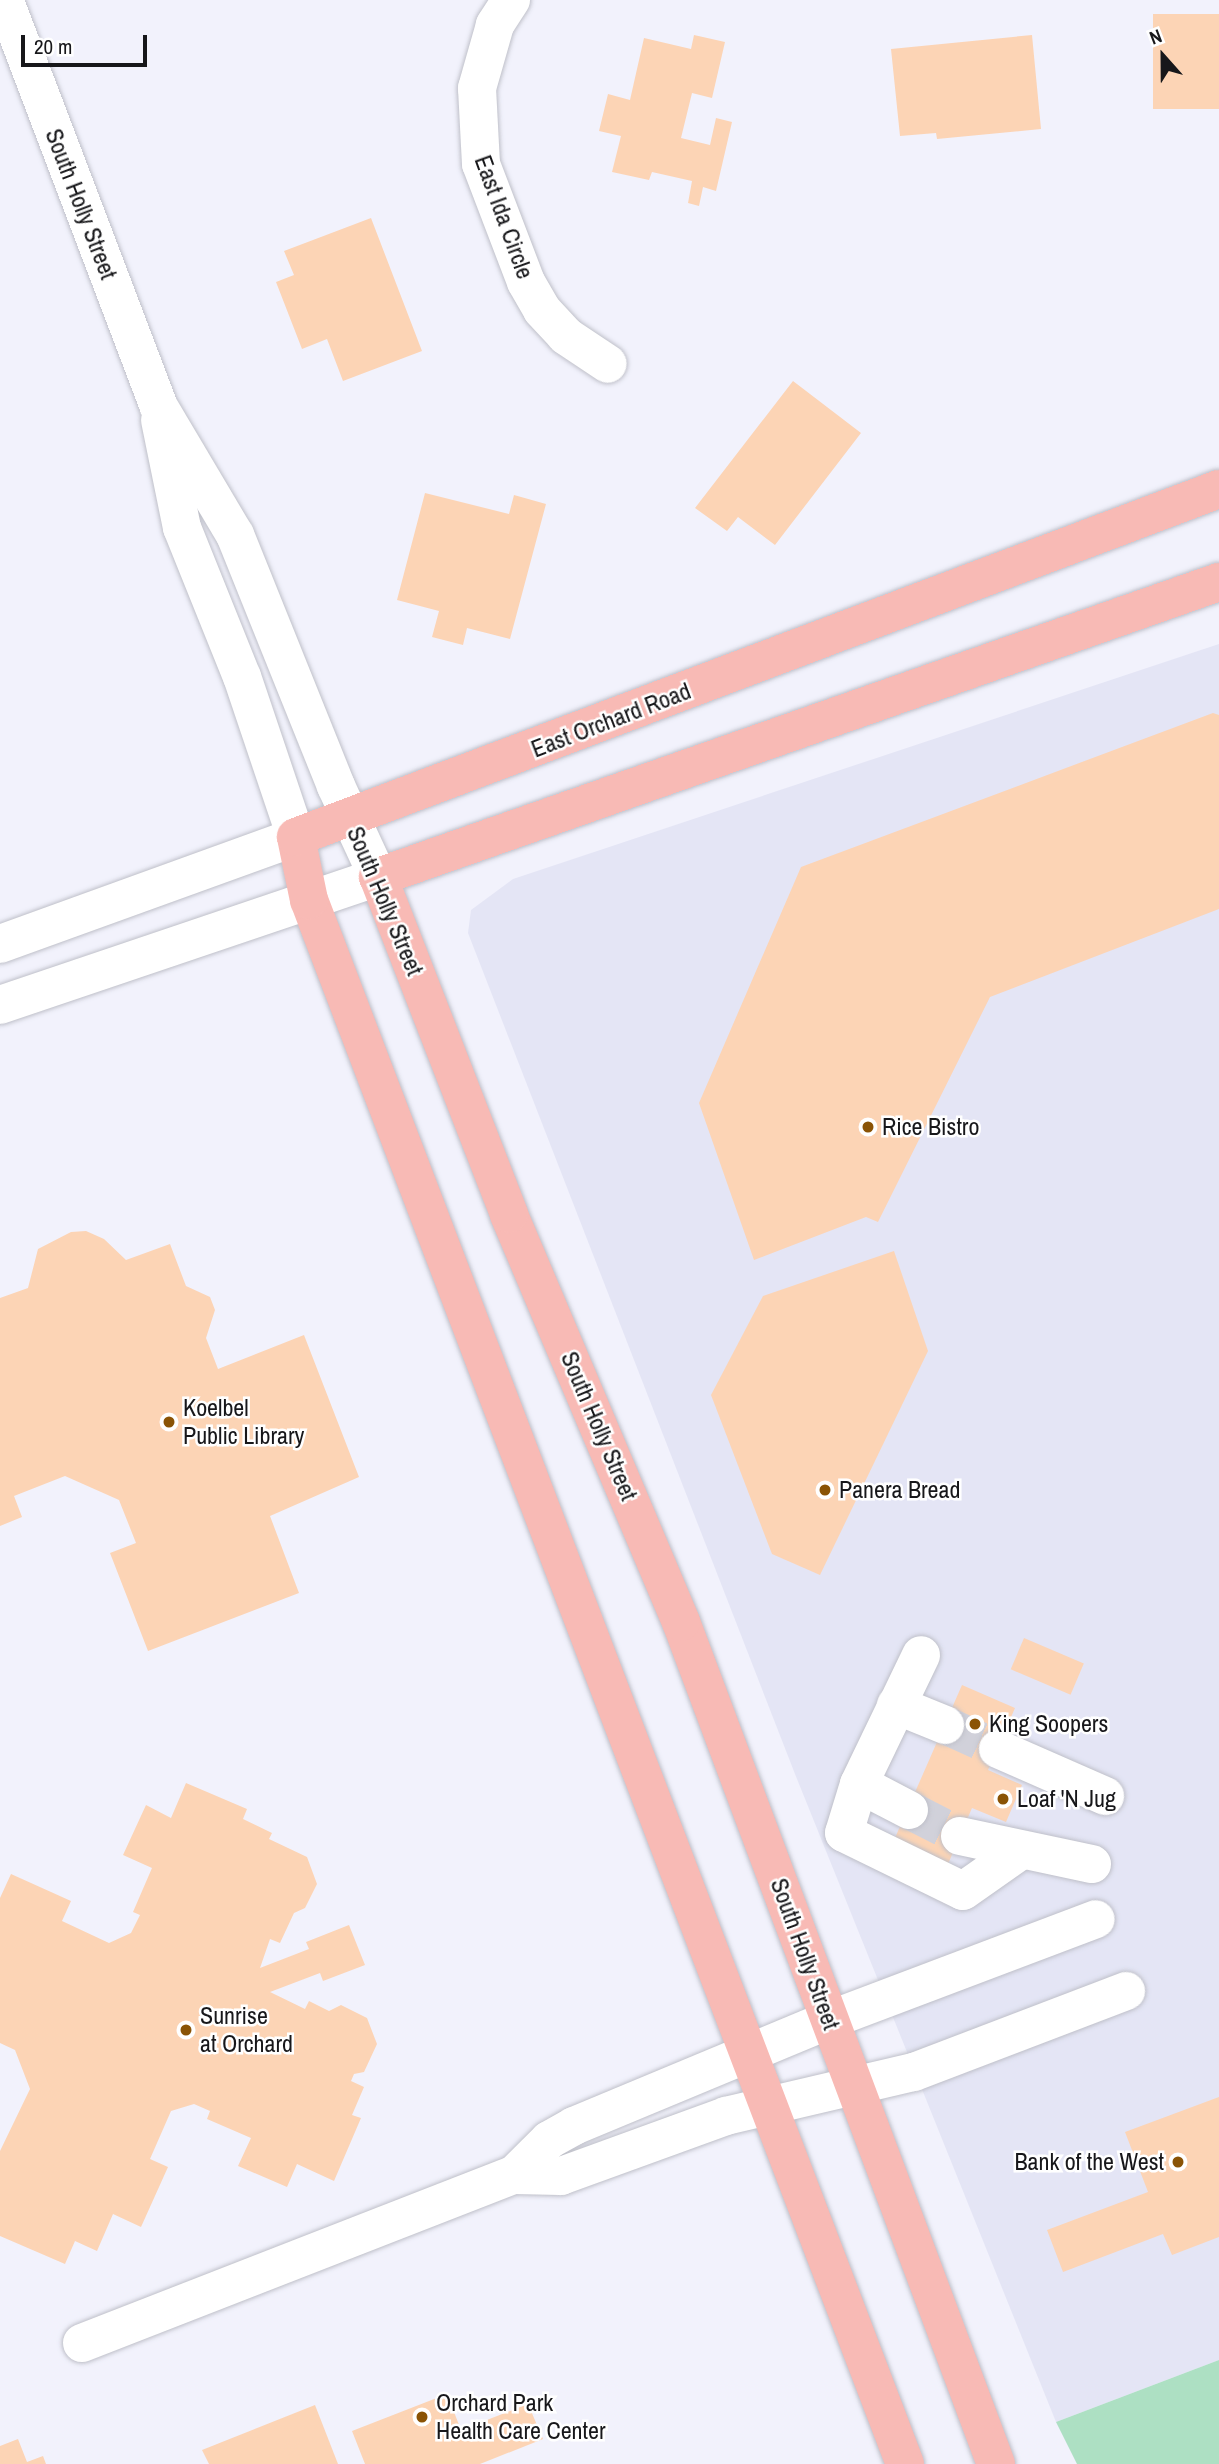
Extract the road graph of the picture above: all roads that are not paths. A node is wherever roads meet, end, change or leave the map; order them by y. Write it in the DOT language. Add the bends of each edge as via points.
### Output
graph roads {
  1 [pos="4,0"];
  2 [pos="511,0"];
  3 [pos="608,364"];
  4 [pos="159,408"];
  5 [pos="1219,489"];
  6 [pos="1219,582"];
  7 [pos="351,819"];
  8 [pos="296,837"];
  9 [pos="378,877"];
  10 [pos="309,900"];
  11 [pos="0,944"];
  12 [pos="0,1005"];
  13 [pos="921,1655"];
  14 [pos="896,1705"];
  15 [pos="945,1725"];
  16 [pos="998,1749"];
  17 [pos="859,1784"];
  18 [pos="1105,1796"];
  19 [pos="909,1810"];
  20 [pos="960,1836"];
  21 [pos="1020,1851"];
  22 [pos="1092,1864"];
  23 [pos="1096,1919"];
  24 [pos="1126,1991"];
  25 [pos="829,2020"];
  26 [pos="750,2057"];
  27 [pos="855,2087"];
  28 [pos="769,2107"];
  29 [pos="514,2175"];
  30 [pos="82,2343"];
  31 [pos="905,2464"];
  32 [pos="996,2464"];
  1 -- 4 [label="street, South Holly Street"];
  2 -- 3 [label="street, East Ida Circle" via="495,25 477,88 481,164 526,282 542,310 566,336"];
  4 -- 7 [label="street, South Holly Street" via="239,546"];
  4 -- 8 [label="street, South Holly Street" via="168,476 182,528 242,677"];
  5 -- 7 [label="main road, East Orchard Road"];
  6 -- 9 [label="main road"];
  7 -- 8 [label="main road, East Orchard Road"];
  7 -- 9 [label="street, South Holly Street"];
  8 -- 10 [label="main road, South Holly Street"];
  8 -- 11 [label="street, East Orchard Road"];
  9 -- 10 [label="street"];
  9 -- 25 [label="main road, South Holly Street" via="509,1214 681,1622"];
  10 -- 12 [label="street"];
  10 -- 26 [label="main road, South Holly Street"];
  13 -- 14 [label="street"];
  14 -- 15 [label="street"];
  14 -- 17 [label="street"];
  16 -- 18 [label="street"];
  17 -- 19 [label="street"];
  17 -- 21 [label="street" via="844,1833 963,1891"];
  20 -- 21 [label="street"];
  21 -- 22 [label="street"];
  23 -- 25 [label="street"];
  24 -- 27 [label="street" via="915,2072"];
  25 -- 26 [label="street"];
  25 -- 27 [label="main road, South Holly Street"];
  26 -- 28 [label="main road, South Holly Street"];
  26 -- 29 [label="street" via="574,2126 549,2140"];
  27 -- 28 [label="street"];
  27 -- 32 [label="main road, South Holly Street"];
  28 -- 29 [label="street" via="726,2116 561,2176"];
  28 -- 31 [label="main road, South Holly Street"];
  29 -- 30 [label="street"];
}
